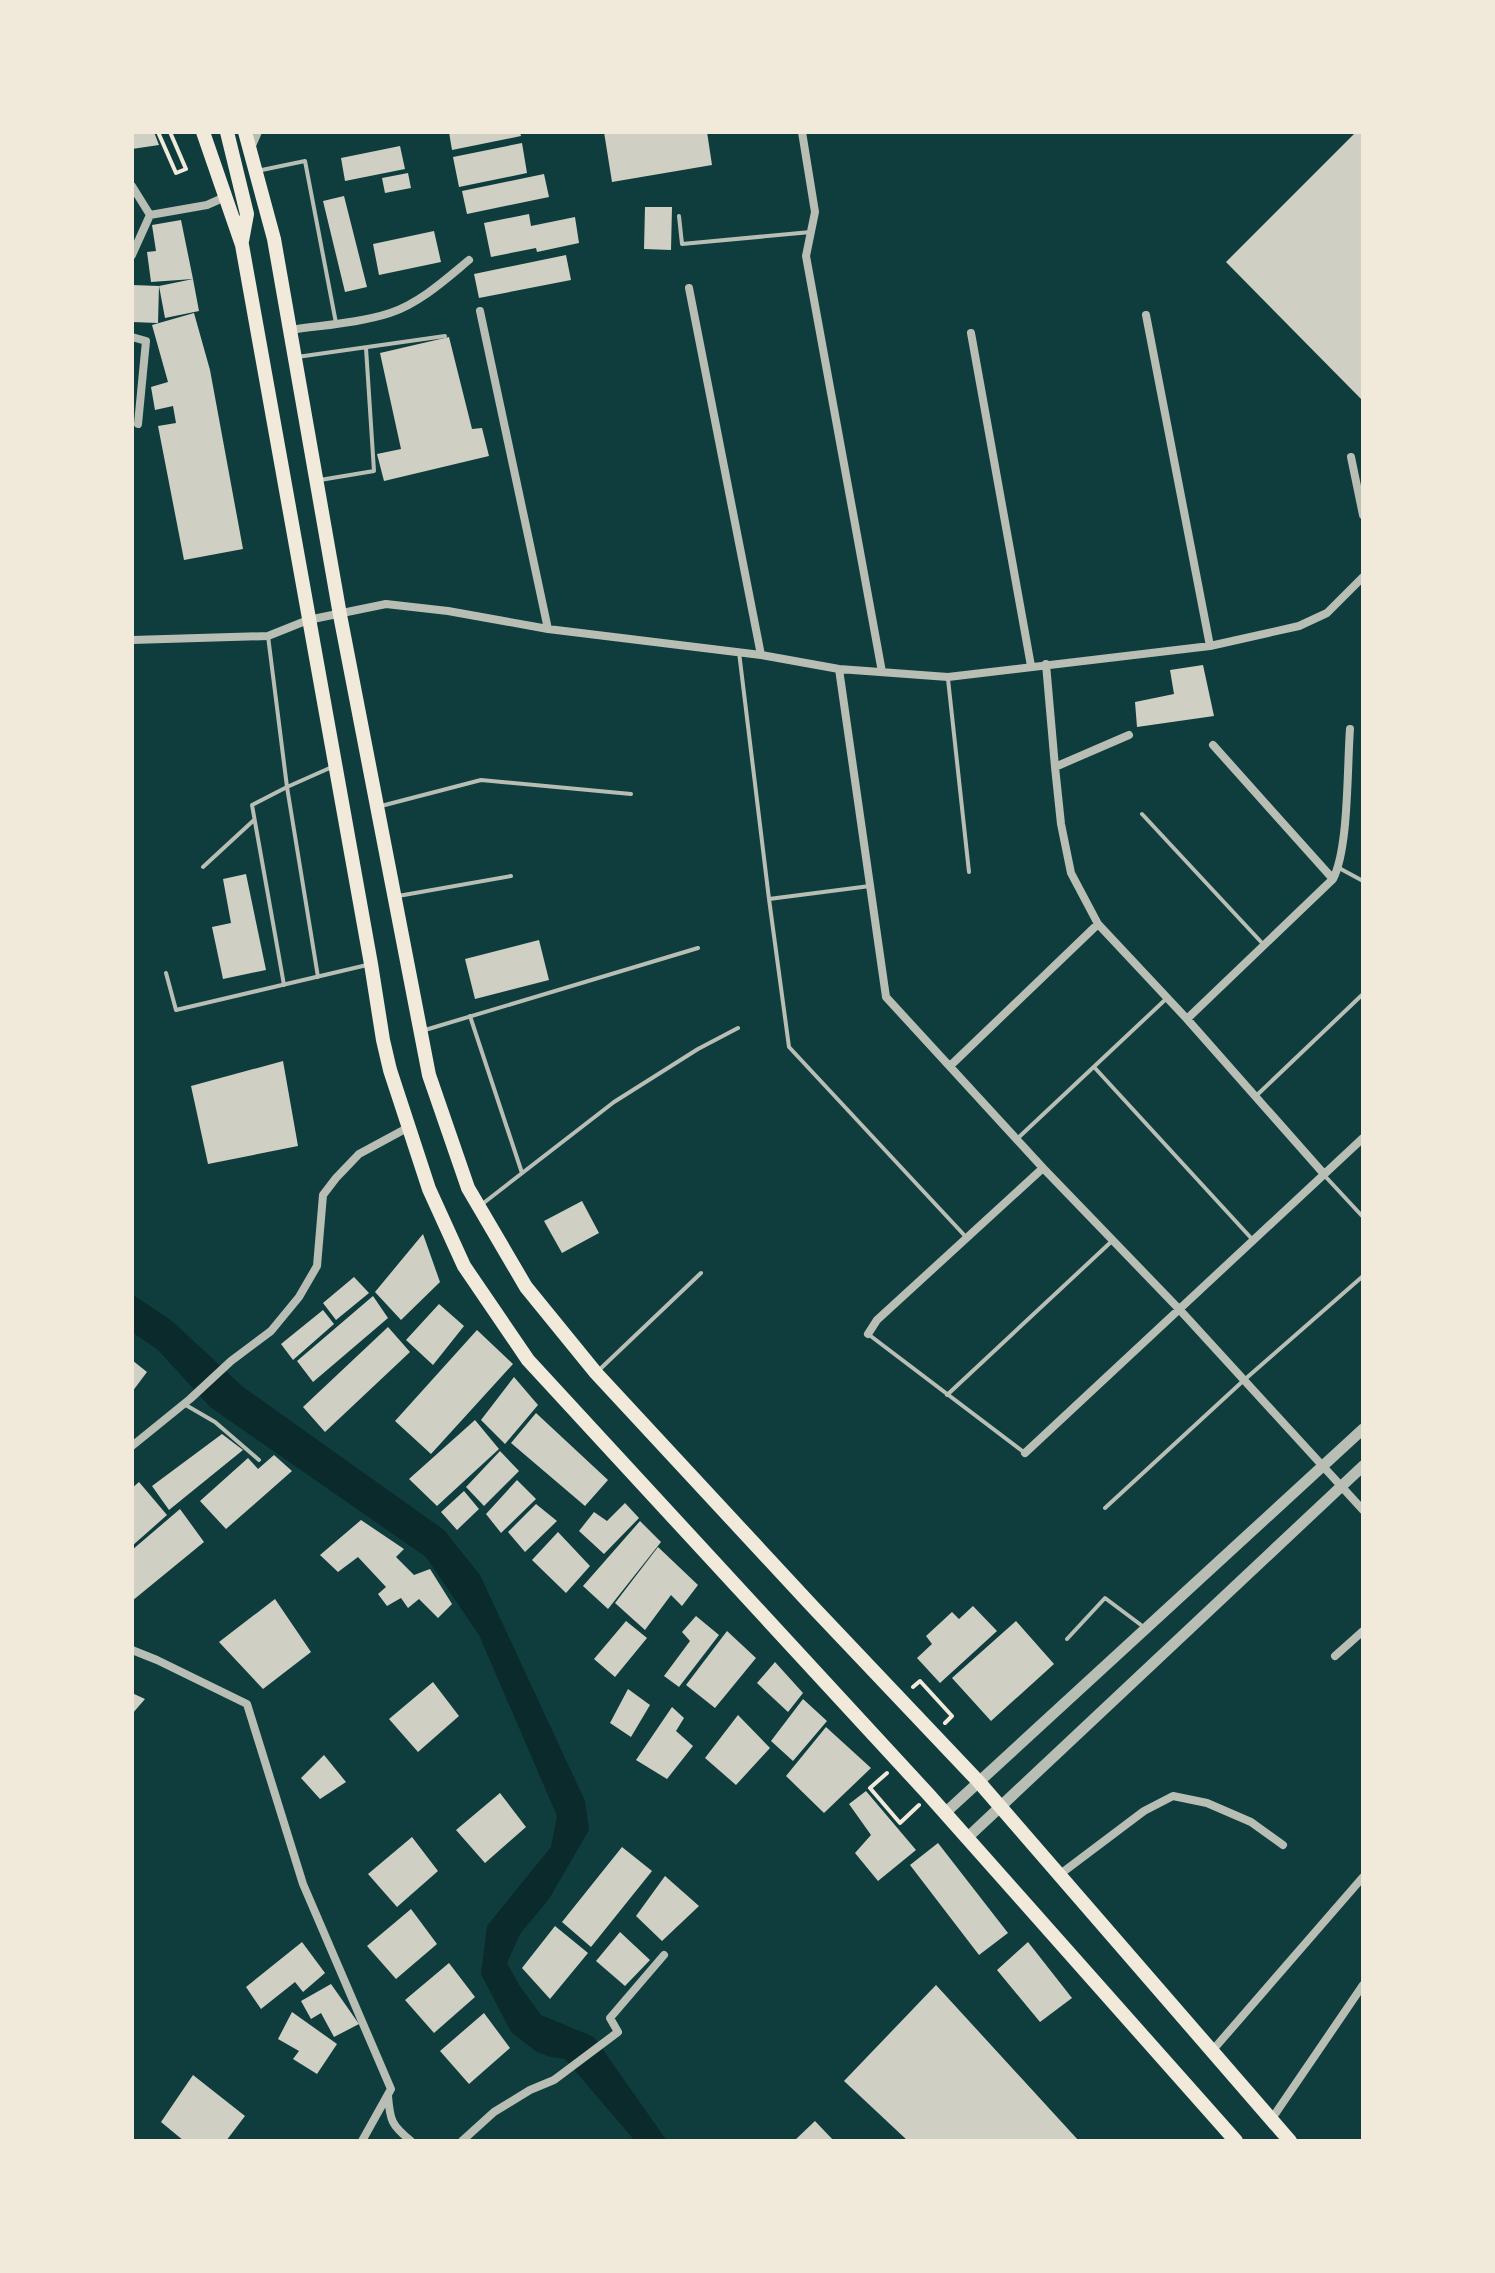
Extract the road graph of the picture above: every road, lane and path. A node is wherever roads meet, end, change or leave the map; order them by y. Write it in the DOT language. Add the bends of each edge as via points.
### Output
graph roads {
  1 [pos="158,132"];
  2 [pos="170,132"];
  3 [pos="203,132"];
  4 [pos="227,132"];
  5 [pos="245,132"];
  6 [pos="258,132"];
  7 [pos="802,132"];
  8 [pos="251,148"];
  9 [pos="257,171"];
  10 [pos="132,186"];
  11 [pos="225,197"];
  12 [pos="150,215"];
  13 [pos="679,216"];
  14 [pos="811,232"];
  15 [pos="242,245"];
  16 [pos="132,255"];
  17 [pos="469,260"];
  18 [pos="689,288"];
  19 [pos="480,311"];
  20 [pos="1146,315"];
  21 [pos="336,323"];
  22 [pos="290,330"];
  23 [pos="971,333"];
  24 [pos="445,336"];
  25 [pos="132,337"];
  26 [pos="366,348"];
  27 [pos="294,358"];
  28 [pos="138,424"];
  29 [pos="1351,457"];
  30 [pos="318,480"];
  31 [pos="1363,515"];
  32 [pos="1363,577"];
  33 [pos="340,615"];
  34 [pos="308,620"];
  35 [pos="548,629"];
  36 [pos="268,636"];
  37 [pos="132,640"];
  38 [pos="1210,646"];
  39 [pos="739,652"];
  40 [pos="761,655"];
  41 [pos="1046,664"];
  42 [pos="1031,666"];
  43 [pos="839,669"];
  44 [pos="882,672"];
  45 [pos="948,677"];
  46 [pos="1350,729"];
  47 [pos="1129,735"];
  48 [pos="1213,745"];
  49 [pos="335,766"];
  50 [pos="1055,767"];
  51 [pos="287,787"];
  52 [pos="631,794"];
  53 [pos="378,807"];
  54 [pos="1142,814"];
  55 [pos="254,820"];
  56 [pos="203,867"];
  57 [pos="1339,868"];
  58 [pos="969,872"];
  59 [pos="511,876"];
  60 [pos="1333,879"];
  61 [pos="1363,881"];
  62 [pos="870,886"];
  63 [pos="395,896"];
  64 [pos="769,899"];
  65 [pos="1098,924"];
  66 [pos="1265,946"];
  67 [pos="698,948"];
  68 [pos="371,964"];
  69 [pos="166,973"];
  70 [pos="318,977"];
  71 [pos="284,985"];
  72 [pos="1363,994"];
  73 [pos="1167,998"];
  74 [pos="470,1016"];
  75 [pos="1187,1019"];
  76 [pos="738,1028"];
  77 [pos="421,1031"];
  78 [pos="950,1066"];
  79 [pos="1094,1067"];
  80 [pos="1255,1097"];
  81 [pos="409,1127"];
  82 [pos="1363,1138"];
  83 [pos="1017,1140"];
  84 [pos="1043,1168"];
  85 [pos="522,1173"];
  86 [pos="1324,1174"];
  87 [pos="479,1206"];
  88 [pos="1363,1217"];
  89 [pos="967,1239"];
  90 [pos="1253,1240"];
  91 [pos="1112,1241"];
  92 [pos="701,1273"];
  93 [pos="1363,1276"];
  94 [pos="1179,1309"];
  95 [pos="868,1334"];
  96 [pos="596,1373"];
  97 [pos="1243,1381"];
  98 [pos="947,1395"];
  99 [pos="187,1401"];
  100 [pos="1363,1429"];
  101 [pos="132,1446"];
  102 [pos="1025,1453"];
  103 [pos="259,1460"];
  104 [pos="1322,1466"];
  105 [pos="1363,1466"];
  106 [pos="1341,1486"];
  107 [pos="1105,1508"];
  108 [pos="1363,1510"];
  109 [pos="1146,1628"];
  110 [pos="1363,1631"];
  111 [pos="1067,1639"];
  112 [pos="132,1650"];
  113 [pos="1335,1656"];
  114 [pos="920,1681"];
  115 [pos="952,1716"];
  116 [pos="978,1781"];
  117 [pos="870,1788"];
  118 [pos="929,1795"];
  119 [pos="1000,1807"];
  120 [pos="945,1813"];
  121 [pos="967,1838"];
  122 [pos="1283,1845"];
  123 [pos="1059,1875"];
  124 [pos="1363,1877"];
  125 [pos="664,1955"];
  126 [pos="1363,1985"];
  127 [pos="1211,2051"];
  128 [pos="388,2096"];
  129 [pos="1271,2120"];
  130 [pos="362,2141"];
  131 [pos="411,2141"];
  132 [pos="462,2141"];
  133 [pos="1236,2141"];
  134 [pos="1290,2141"];
  1 -- 2 [label="path" via="176,173 186,169"];
  3 -- 11 [label="main road"];
  4 -- 15 [label="main road" via="247,214"];
  5 -- 8 [label="main road"];
  6 -- 8 [label="street"];
  7 -- 14 [label="street" via="815,212"];
  8 -- 9 [label="main road"];
  9 -- 21 [label="lane" via="305,161"];
  9 -- 22 [label="main road"];
  10 -- 12 [label="street"];
  11 -- 12 [label="street"];
  11 -- 15 [label="main road"];
  12 -- 16 [label="street"];
  13 -- 14 [label="lane" via="682,244"];
  14 -- 44 [label="street" via="806,256"];
  15 -- 34 [label="main road"];
  17 -- 21 [label="street" via="393,312"];
  18 -- 40 [label="street"];
  19 -- 35 [label="street"];
  20 -- 38 [label="street"];
  21 -- 22 [label="street"];
  22 -- 27 [label="main road"];
  23 -- 42 [label="street"];
  24 -- 26 [label="lane"];
  25 -- 28 [label="street" via="146,341"];
  26 -- 27 [label="lane"];
  26 -- 30 [label="lane" via="374,471"];
  27 -- 30 [label="main road"];
  29 -- 31 [label="street"];
  30 -- 33 [label="main road"];
  32 -- 38 [label="street" via="1327,613 1299,626"];
  33 -- 34 [label="street"];
  33 -- 35 [label="street" via="386,604"];
  33 -- 53 [label="main road"];
  34 -- 36 [label="street"];
  34 -- 49 [label="main road"];
  35 -- 39 [label="street"];
  36 -- 37 [label="street"];
  36 -- 51 [label="lane"];
  38 -- 41 [label="street"];
  39 -- 40 [label="street"];
  39 -- 64 [label="lane"];
  40 -- 43 [label="street"];
  41 -- 42 [label="street"];
  41 -- 50 [label="street"];
  42 -- 45 [label="street"];
  43 -- 44 [label="street"];
  43 -- 62 [label="street"];
  44 -- 45 [label="street"];
  45 -- 58 [label="lane"];
  46 -- 57 [label="street"];
  47 -- 50 [label="street"];
  48 -- 60 [label="street"];
  49 -- 51 [label="lane"];
  49 -- 68 [label="main road"];
  50 -- 65 [label="street" via="1071,873"];
  51 -- 55 [label="lane" via="252,805"];
  51 -- 70 [label="lane"];
  52 -- 53 [label="lane" via="481,780"];
  53 -- 63 [label="main road"];
  54 -- 66 [label="lane"];
  55 -- 56 [label="lane"];
  55 -- 71 [label="lane"];
  57 -- 60 [label="street"];
  57 -- 61 [label="lane"];
  59 -- 63 [label="lane"];
  60 -- 66 [label="street"];
  62 -- 64 [label="lane"];
  62 -- 78 [label="street" via="886,997"];
  63 -- 77 [label="main road"];
  64 -- 89 [label="lane" via="789,1047"];
  65 -- 73 [label="street"];
  65 -- 78 [label="street"];
  66 -- 75 [label="street"];
  67 -- 74 [label="lane"];
  68 -- 70 [label="lane"];
  68 -- 81 [label="main road" via="383,1040"];
  69 -- 71 [label="lane" via="176,1010"];
  70 -- 71 [label="lane"];
  72 -- 80 [label="lane"];
  73 -- 75 [label="street"];
  73 -- 79 [label="lane"];
  74 -- 77 [label="lane"];
  74 -- 85 [label="lane"];
  75 -- 80 [label="street"];
  76 -- 85 [label="lane" via="614,1102"];
  77 -- 87 [label="main road" via="429,1075"];
  78 -- 83 [label="street"];
  79 -- 83 [label="lane"];
  79 -- 90 [label="lane"];
  80 -- 86 [label="street"];
  81 -- 99 [label="street" via="359,1154 336,1178 323,1195 317,1266 299,1297 271,1331"];
  81 -- 118 [label="main road" via="429,1189 464,1266 528,1360"];
  82 -- 86 [label="street"];
  83 -- 84 [label="street"];
  84 -- 89 [label="street"];
  84 -- 91 [label="street"];
  85 -- 87 [label="lane"];
  86 -- 88 [label="lane"];
  86 -- 90 [label="street"];
  87 -- 96 [label="main road" via="526,1287"];
  89 -- 95 [label="street"];
  90 -- 94 [label="street"];
  91 -- 94 [label="street"];
  91 -- 98 [label="lane"];
  92 -- 96 [label="lane"];
  93 -- 97 [label="lane"];
  94 -- 97 [label="street"];
  94 -- 102 [label="street"];
  95 -- 98 [label="lane"];
  96 -- 116 [label="main road"];
  97 -- 104 [label="street"];
  97 -- 107 [label="lane"];
  98 -- 102 [label="lane"];
  99 -- 101 [label="street"];
  99 -- 103 [label="lane"];
  100 -- 104 [label="street"];
  104 -- 106 [label="street"];
  104 -- 109 [label="street"];
  105 -- 106 [label="street"];
  106 -- 108 [label="street"];
  106 -- 119 [label="street"];
  109 -- 111 [label="lane" via="1105,1598"];
  109 -- 116 [label="street"];
  110 -- 113 [label="street"];
  112 -- 128 [label="street" via="247,1704 303,1884 391,2089"];
  114 -- 115 [label="path"];
  116 -- 119 [label="main road"];
  116 -- 120 [label="street"];
  117 -- 118 [label="path" via="900,1823"];
  118 -- 120 [label="main road"];
  119 -- 121 [label="street"];
  119 -- 123 [label="main road"];
  120 -- 121 [label="main road"];
  121 -- 133 [label="main road"];
  122 -- 123 [label="street" via="1251,1822 1207,1803 1173,1796 1144,1811"];
  123 -- 127 [label="main road"];
  124 -- 127 [label="street"];
  125 -- 132 [label="street" via="610,2018 618,2032 554,2080 501,2107"];
  126 -- 129 [label="street"];
  127 -- 129 [label="main road"];
  128 -- 130 [label="street"];
  128 -- 131 [label="street" via="390,2118"];
  129 -- 134 [label="main road"];
}
